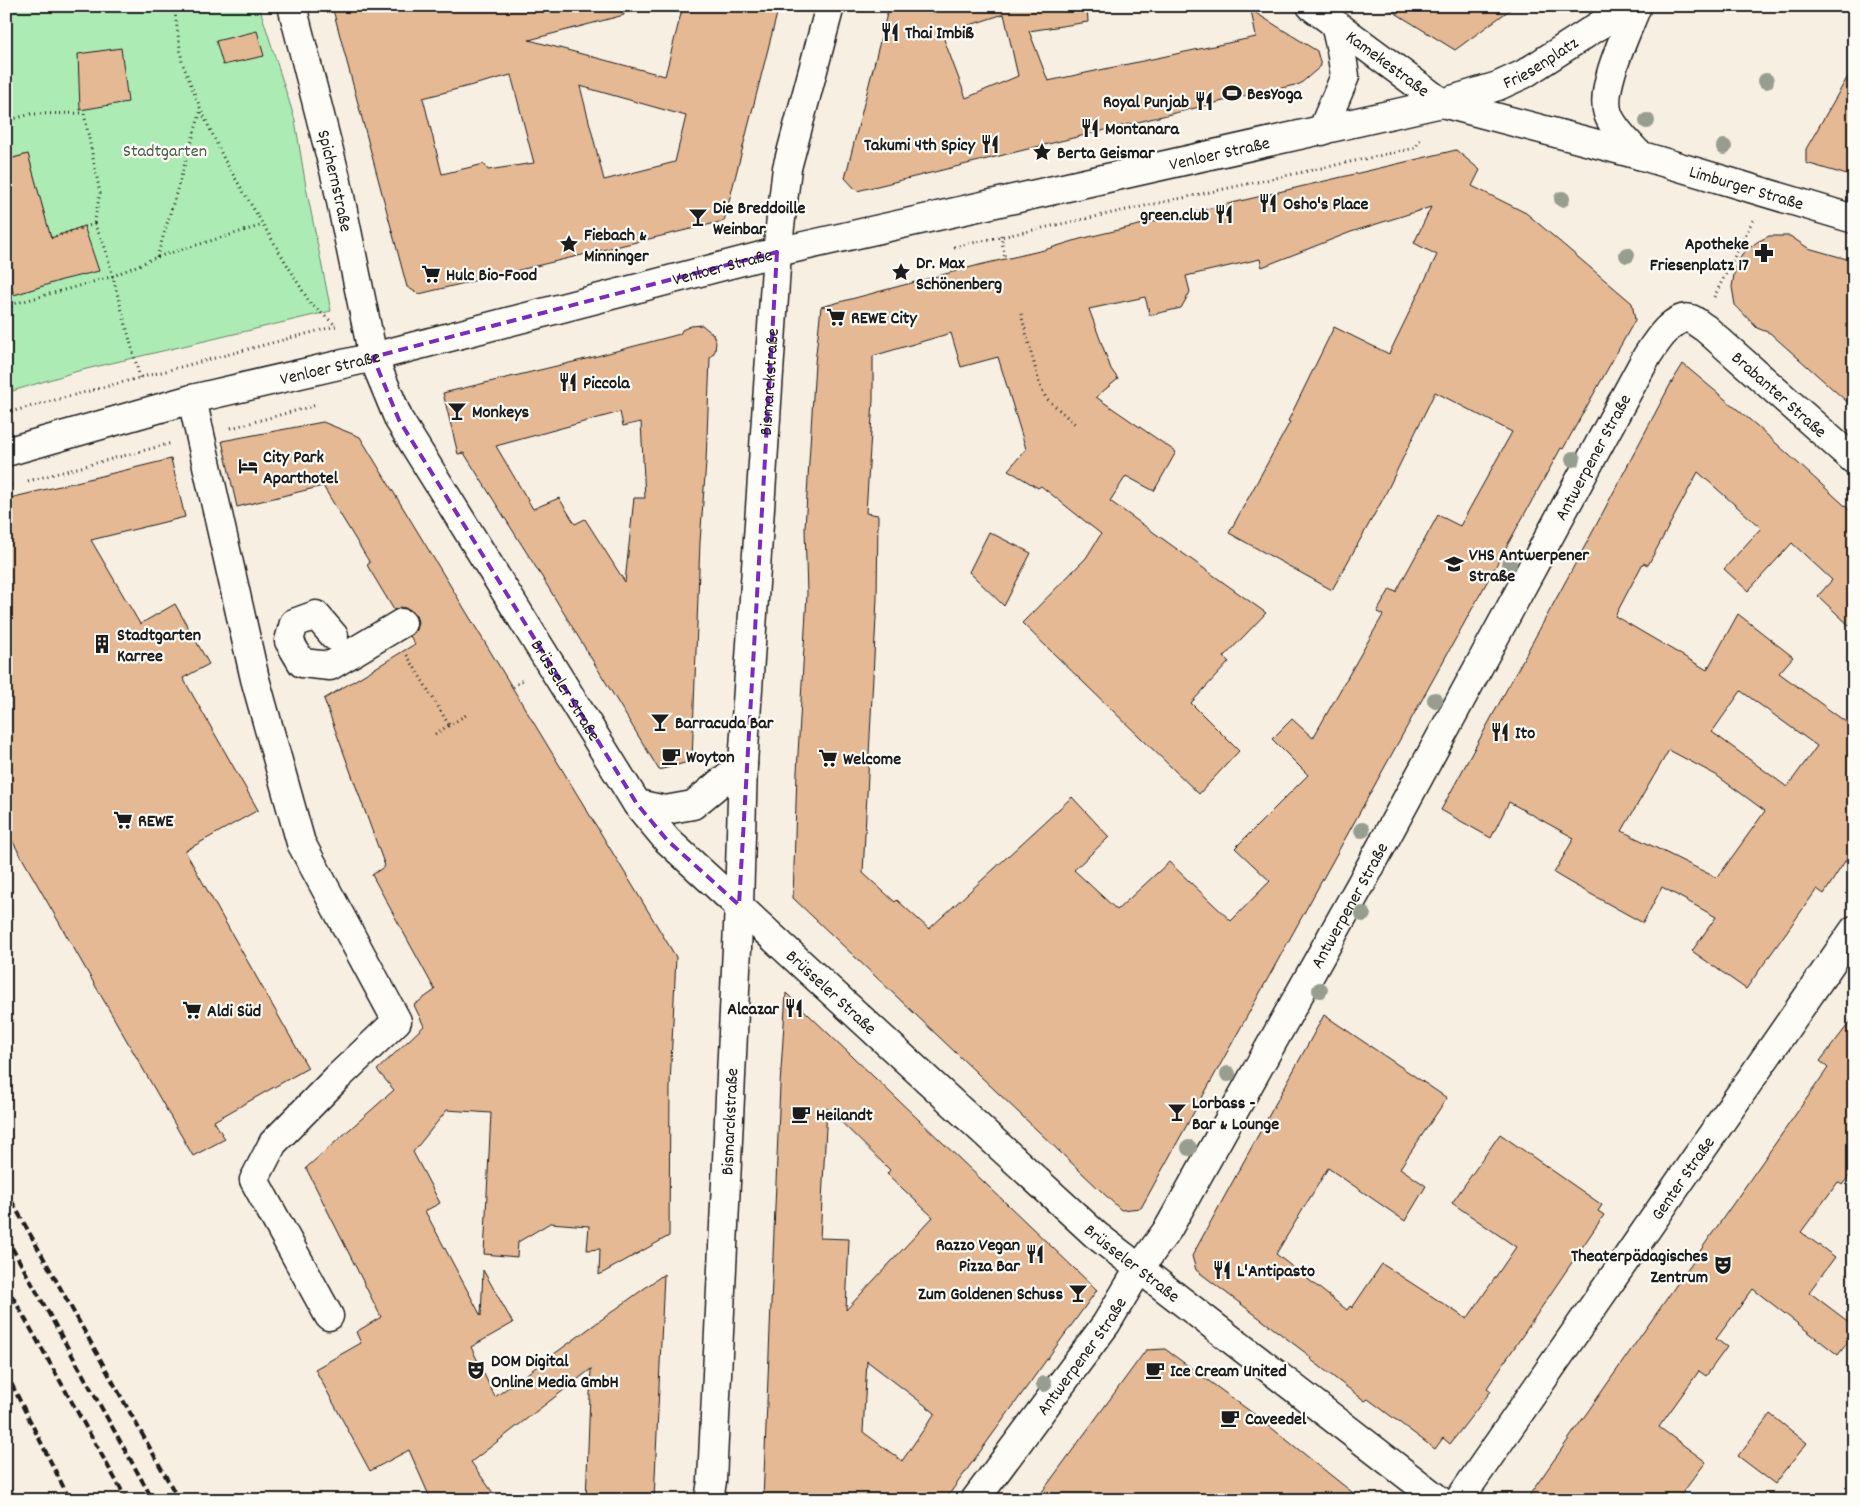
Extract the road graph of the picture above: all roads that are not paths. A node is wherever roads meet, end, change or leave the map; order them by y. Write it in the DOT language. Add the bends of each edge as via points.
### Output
graph roads {
  1 [pos="292,6"];
  2 [pos="830,6"];
  3 [pos="1311,6"];
  4 [pos="1629,6"];
  5 [pos="1637,6"];
  6 [pos="1335,24"];
  7 [pos="1442,103"];
  8 [pos="1322,131"];
  9 [pos="1639,155"];
  10 [pos="1854,218"];
  11 [pos="777,252"];
  12 [pos="1705,328"];
  13 [pos="373,357"];
  14 [pos="192,399"];
  15 [pos="6,452"];
  16 [pos="1854,460"];
  17 [pos="397,626"];
  18 [pos="334,636"];
  19 [pos="743,764"];
  20 [pos="637,804"];
  21 [pos="739,905"];
  22 [pos="1854,930"];
  23 [pos="1139,1269"];
  24 [pos="329,1316"];
  25 [pos="711,1494"];
  26 [pos="975,1500"];
  27 [pos="1439,1500"];
  28 [pos="1459,1500"];
  1 -- 13 [label="street, Spichernstraße" via="337,182"];
  2 -- 11 [label="street, Bismarckstraße" via="787,168"];
  3 -- 6 [label="street, Kamekestraße"];
  4 -- 7 [label="street, Friesenplatz" via="1524,74 1498,86"];
  5 -- 9 [label="street" via="1606,94 1608,114"];
  6 -- 7 [label="street, Kamekestraße"];
  6 -- 8 [label="street" via="1345,76"];
  7 -- 8 [label="street, Venloer Straße"];
  7 -- 9 [label="street, Limburger Straße"];
  8 -- 11 [label="street, Venloer Straße"];
  9 -- 10 [label="street, Limburger Straße"];
  11 -- 13 [label="street, Venloer Straße"];
  11 -- 19 [label="street, Bismarckstraße"];
  12 -- 16 [label="street, Brabanter Straße"];
  12 -- 23 [label="street, Antwerpener Straße" via="1691,319 1675,322 1647,356 1362,882 1168,1229"];
  13 -- 14 [label="street, Venloer Straße"];
  13 -- 20 [label="street, Brüsseler Straße" via="400,420"];
  14 -- 15 [label="street, Venloer Straße"];
  14 -- 24 [label="street" via="255,679 301,842 397,1021 273,1144 254,1180"];
  17 -- 18 [label="street" via="330,666 302,663 289,641 294,623 316,615"];
  19 -- 20 [label="street" via="693,805 665,810"];
  19 -- 21 [label="street, Bismarckstraße"];
  20 -- 21 [label="street, Brüsseler Straße" via="667,840"];
  21 -- 23 [label="street, Brüsseler Straße" via="1096,1235"];
  21 -- 25 [label="street, Bismarckstraße"];
  22 -- 28 [label="street, Genter Straße"];
  23 -- 26 [label="street, Antwerpener Straße" via="1106,1324"];
  23 -- 27 [label="street, Brüsseler Straße"];
}
